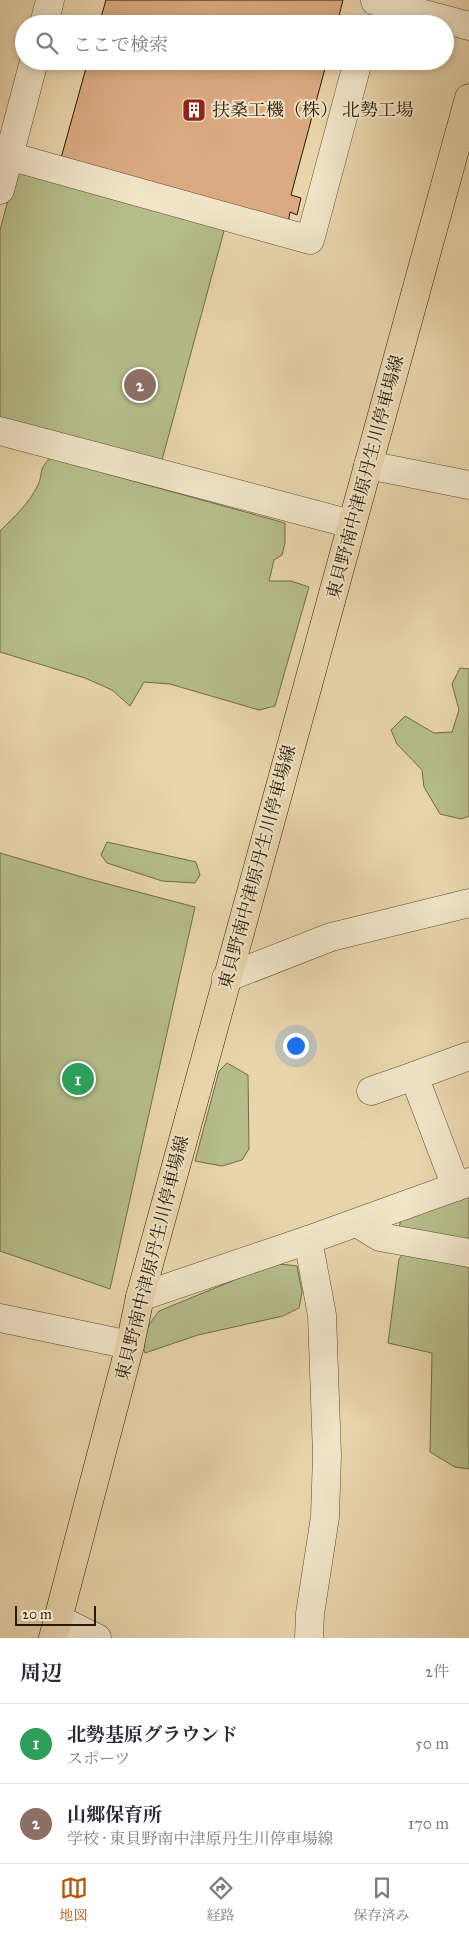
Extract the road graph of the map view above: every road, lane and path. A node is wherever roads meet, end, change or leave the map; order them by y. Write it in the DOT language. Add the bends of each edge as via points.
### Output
graph roads {
  1 [pos="50,0"];
  2 [pos="375,0"];
  3 [pos="46,15"];
  4 [pos="371,15"];
  5 [pos="429,15"];
  6 [pos="454,22"];
  7 [pos="469,26"];
  8 [pos="32,70"];
  9 [pos="356,70"];
  10 [pos="469,98"];
  11 [pos="9,156"];
  12 [pos="0,190"];
  13 [pos="0,431"];
  14 [pos="368,465"];
  15 [pos="469,485"];
  16 [pos="351,524"];
  17 [pos="469,903"];
  18 [pos="226,978"];
  19 [pos="469,1056"];
  20 [pos="414,1076"];
  21 [pos="371,1091"];
  22 [pos="462,1184"];
  23 [pos="357,1222"];
  24 [pos="308,1240"];
  25 [pos="469,1253"];
  26 [pos="140,1297"];
  27 [pos="0,1318"];
  28 [pos="130,1345"];
  29 [pos="56,1628"];
  30 [pos="97,1638"];
  31 [pos="309,1638"];
  1 -- 3 [label="street"];
  2 -- 4 [label="street"];
  2 -- 5 [label="street"];
  6 -- 7 [label="street"];
  8 -- 11 [label="street"];
  9 -- 11 [label="street" via="310,240"];
  10 -- 14 [label="main road, 東貝野南中津原丹生川停車場線"];
  11 -- 12 [label="street"];
  13 -- 16 [label="street"];
  14 -- 15 [label="street"];
  14 -- 16 [label="main road, 東貝野南中津原丹生川停車場線"];
  16 -- 18 [label="main road, 東貝野南中津原丹生川停車場線"];
  17 -- 18 [label="street" via="331,937"];
  18 -- 26 [label="main road, 東貝野南中津原丹生川停車場線"];
  19 -- 20 [label="street"];
  20 -- 21 [label="street"];
  20 -- 22 [label="street"];
  22 -- 23 [label="street"];
  23 -- 24 [label="street"];
  23 -- 25 [label="street" via="380,1237"];
  24 -- 26 [label="street"];
  24 -- 31 [label="street" via="322,1315 327,1455 324,1517"];
  26 -- 28 [label="main road, 東貝野南中津原丹生川停車場線"];
  27 -- 28 [label="street"];
  28 -- 29 [label="main road, 東貝野南中津原丹生川停車場線"];
  29 -- 30 [label="street"];
}
